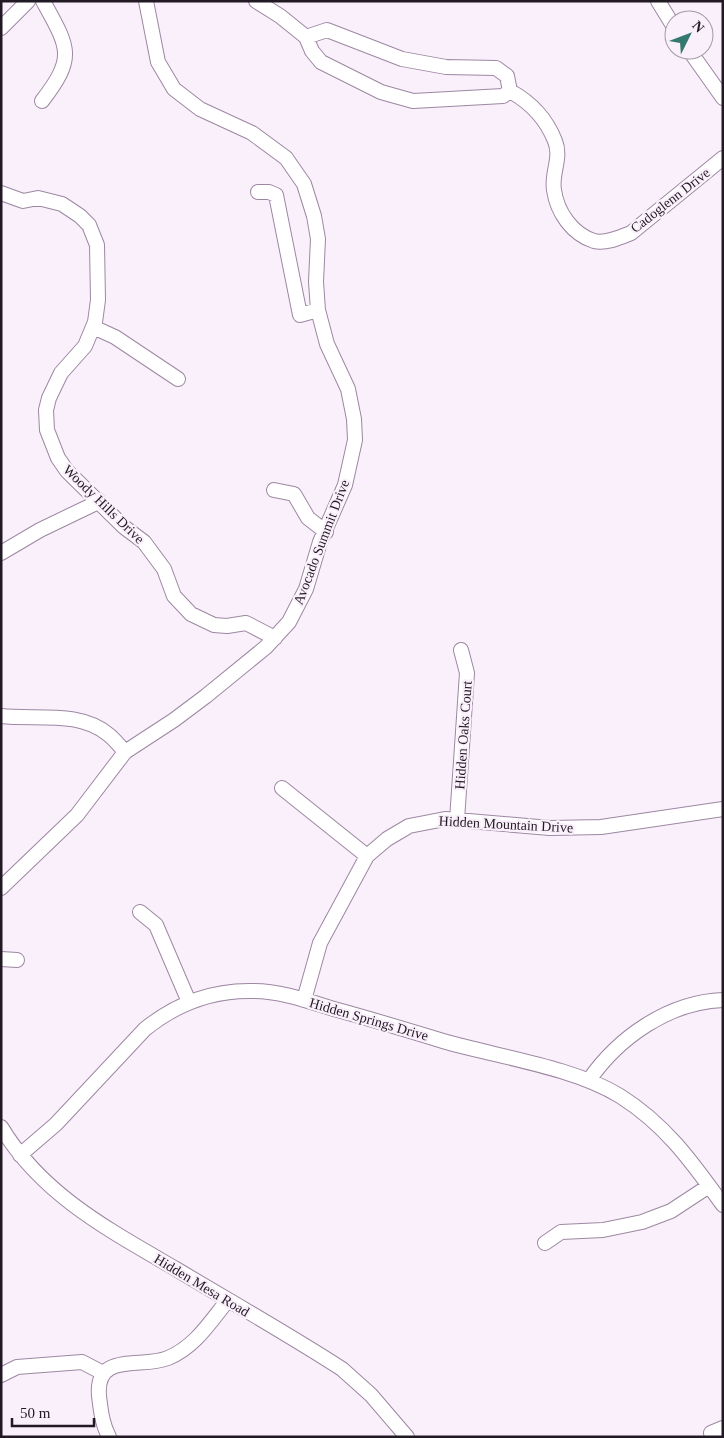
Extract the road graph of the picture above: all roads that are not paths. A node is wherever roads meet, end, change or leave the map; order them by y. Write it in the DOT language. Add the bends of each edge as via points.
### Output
graph roads {
  1 [pos="28,1"];
  2 [pos="43,1"];
  3 [pos="146,1"];
  4 [pos="256,1"];
  5 [pos="1,28"];
  6 [pos="306,37"];
  7 [pos="695,60"];
  8 [pos="510,91"];
  9 [pos="723,98"];
  10 [pos="42,101"];
  11 [pos="723,158"];
  12 [pos="258,192"];
  13 [pos="1,193"];
  14 [pos="318,310"];
  15 [pos="93,328"];
  16 [pos="178,379"];
  17 [pos="274,490"];
  18 [pos="98,500"];
  19 [pos="326,532"];
  20 [pos="3,549"];
  21 [pos="275,638"];
  22 [pos="461,650"];
  23 [pos="1,716"];
  24 [pos="125,752"];
  25 [pos="282,788"];
  26 [pos="723,809"];
  27 [pos="457,820"];
  28 [pos="368,856"];
  29 [pos="1,888"];
  30 [pos="140,912"];
  31 [pos="1,959"];
  32 [pos="17,960"];
  33 [pos="304,1000"];
  34 [pos="723,1000"];
  35 [pos="189,1002"];
  36 [pos="589,1080"];
  37 [pos="1,1127"];
  38 [pos="20,1154"];
  39 [pos="709,1186"];
  40 [pos="723,1206"];
  41 [pos="545,1243"];
  42 [pos="228,1300"];
  43 [pos="104,1373"];
  44 [pos="1,1375"];
  45 [pos="109,1437"];
  46 [pos="407,1437"];
  1 -- 5 [label="street"];
  2 -- 10 [label="street" via="61,34 66,58 57,81"];
  3 -- 14 [label="street, Avocado Summit Drive" via="158,62 174,89 200,109 252,133 286,158 304,184 318,238"];
  4 -- 6 [label="street"];
  6 -- 8 [label="street, Cadoglenn Drive" via="327,30 402,59 446,67 496,68 507,76"];
  6 -- 8 [label="street" via="312,51 331,68 381,92 413,101 503,96"];
  7 -- 9 [label="street"];
  8 -- 11 [label="street, Cadoglenn Drive" via="526,100 545,121 559,153 553,188 559,208 573,230 596,241 616,239 631,232"];
  12 -- 14 [label="street" via="276,195 300,315"];
  13 -- 15 [label="street, Woody Hills Drive" via="22,201 38,198 62,204 89,225 97,245 98,300"];
  14 -- 19 [label="street, Avocado Summit Drive" via="328,344 348,389 355,440 345,485"];
  15 -- 16 [label="street" via="115,337"];
  15 -- 18 [label="street, Woody Hills Drive" via="85,346 61,374 49,398 47,430 58,458"];
  17 -- 19 [label="street" via="294,494 308,518"];
  18 -- 20 [label="street"];
  18 -- 21 [label="street, Woody Hills Drive" via="144,542 164,569 174,596 191,614 214,625 246,623"];
  19 -- 21 [label="street, Avocado Summit Drive" via="306,589"];
  21 -- 24 [label="street, Avocado Summit Drive" via="206,696"];
  22 -- 27 [label="street, Hidden Oaks Court" via="467,673"];
  23 -- 24 [label="street" via="84,721 108,734"];
  24 -- 29 [label="street, Avocado Summit Drive" via="77,815"];
  25 -- 28 [label="street"];
  26 -- 27 [label="street, Hidden Mountain Drive" via="593,827 550,828"];
  27 -- 28 [label="street, Hidden Mountain Drive" via="433,820 409,826 386,839"];
  28 -- 33 [label="street, Hidden Mountain Drive" via="320,943"];
  30 -- 35 [label="street" via="156,925"];
  31 -- 32 [label="street"];
  33 -- 35 [label="street, Hidden Springs Drive" via="270,992 237,991"];
  33 -- 36 [label="street, Hidden Springs Drive"];
  34 -- 36 [label="street" via="687,1006 662,1016 604,1058"];
  35 -- 38 [label="street, Hidden Springs Drive" via="145,1029 56,1124"];
  36 -- 39 [label="street, Hidden Springs Drive" via="634,1105 662,1128 689,1157"];
  37 -- 38 [label="street, Hidden Mesa Road"];
  38 -- 42 [label="street, Hidden Mesa Road" via="46,1184 76,1209"];
  39 -- 40 [label="street, Hidden Springs Drive"];
  39 -- 41 [label="street" via="671,1210 642,1222 603,1230 561,1232"];
  42 -- 43 [label="street" via="195,1342 167,1359 116,1365"];
  42 -- 46 [label="street, Hidden Mesa Road" via="342,1368 371,1395"];
  43 -- 44 [label="street" via="82,1362 17,1367"];
  43 -- 45 [label="street" via="98,1384 102,1422"];
}
